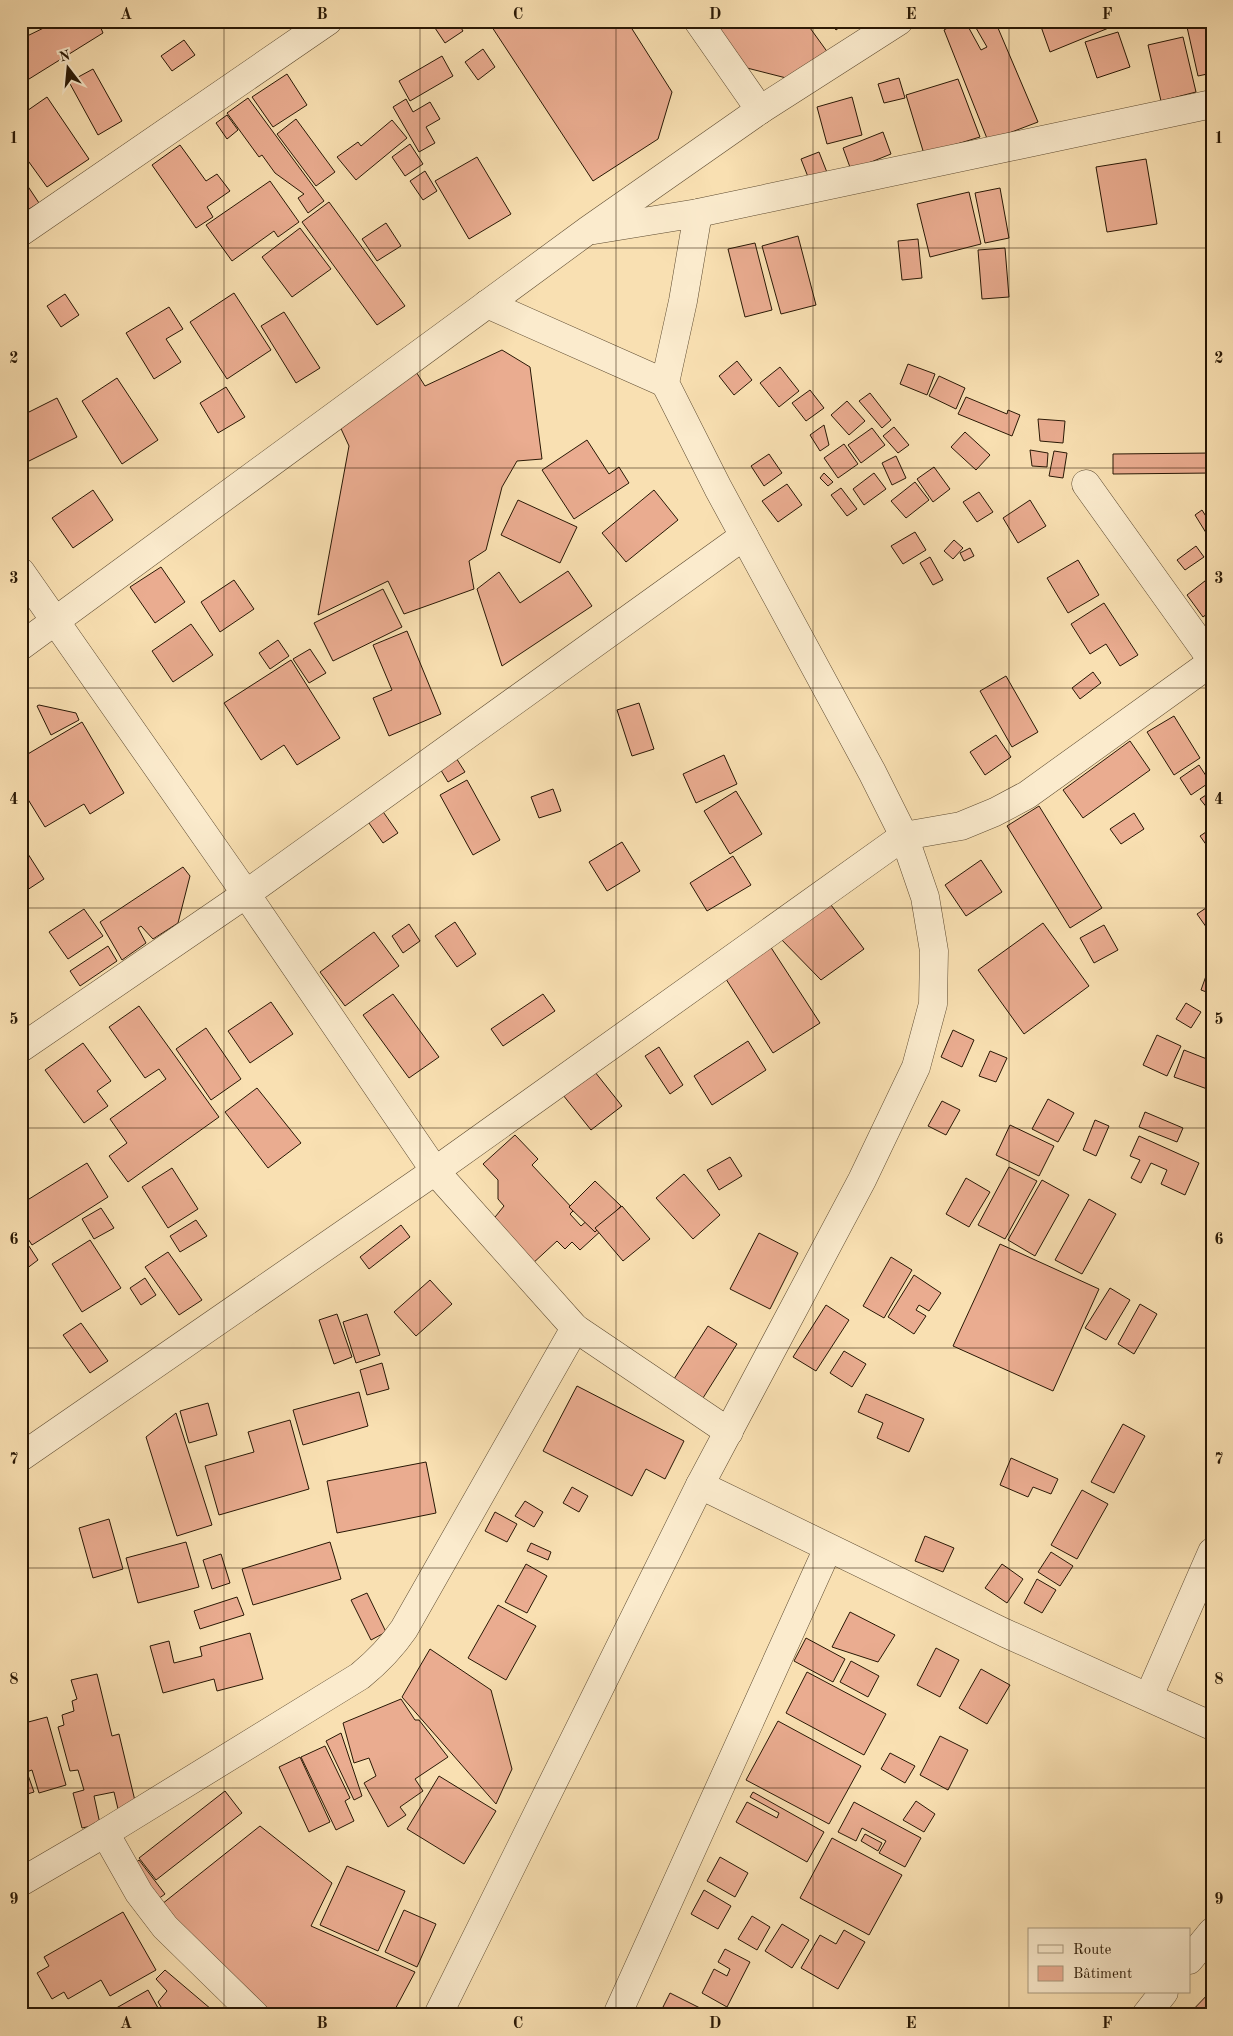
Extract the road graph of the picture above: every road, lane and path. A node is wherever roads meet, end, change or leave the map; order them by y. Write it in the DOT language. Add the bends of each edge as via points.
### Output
graph roads {
  1 [pos="328,21"];
  2 [pos="698,21"];
  3 [pos="899,21"];
  4 [pos="1212,104"];
  5 [pos="760,110"];
  6 [pos="698,213"];
  7 [pos="21,232"];
  8 [pos="587,232"];
  9 [pos="487,304"];
  10 [pos="665,383"];
  11 [pos="1086,484"];
  12 [pos="744,536"];
  13 [pos="21,572"];
  14 [pos="57,621"];
  15 [pos="21,646"];
  16 [pos="1212,661"];
  17 [pos="904,836"];
  18 [pos="246,894"];
  19 [pos="21,1048"];
  20 [pos="435,1171"];
  21 [pos="575,1328"];
  22 [pos="729,1432"];
  23 [pos="21,1457"];
  24 [pos="700,1485"];
  25 [pos="828,1548"];
  26 [pos="1212,1552"];
  27 [pos="1149,1696"];
  28 [pos="1212,1726"];
  29 [pos="106,1833"];
  30 [pos="21,1882"];
  31 [pos="1212,1932"];
  32 [pos="1190,1959"];
  33 [pos="1162,1994"];
  34 [pos="253,2014"];
  35 [pos="438,2015"];
  36 [pos="617,2015"];
  37 [pos="1146,2015"];
  1 -- 7 [label="street"];
  2 -- 5 [label="street"];
  3 -- 5 [label="street"];
  4 -- 6 [label="street"];
  5 -- 8 [label="street"];
  6 -- 8 [label="street"];
  6 -- 10 [label="street"];
  8 -- 9 [label="street"];
  9 -- 10 [label="street"];
  9 -- 14 [label="street"];
  10 -- 12 [label="street"];
  11 -- 16 [label="street"];
  12 -- 17 [label="street"];
  12 -- 18 [label="street"];
  13 -- 14 [label="street"];
  14 -- 15 [label="street"];
  14 -- 18 [label="street"];
  16 -- 17 [label="street" via="1027,795 961,826"];
  17 -- 20 [label="street"];
  17 -- 22 [label="street" via="925,897 934,951 933,1004 916,1067 862,1180"];
  18 -- 19 [label="street"];
  18 -- 20 [label="street"];
  20 -- 21 [label="street"];
  20 -- 23 [label="street"];
  21 -- 22 [label="street"];
  21 -- 29 [label="street" via="391,1648 360,1676"];
  22 -- 24 [label="street"];
  24 -- 25 [label="street"];
  24 -- 35 [label="street"];
  25 -- 27 [label="street" via="1006,1633"];
  25 -- 36 [label="street"];
  26 -- 27 [label="street"];
  27 -- 28 [label="street"];
  29 -- 30 [label="street"];
  29 -- 34 [label="street" via="152,1912"];
  31 -- 32 [label="street"];
  33 -- 37 [label="street"];
}
